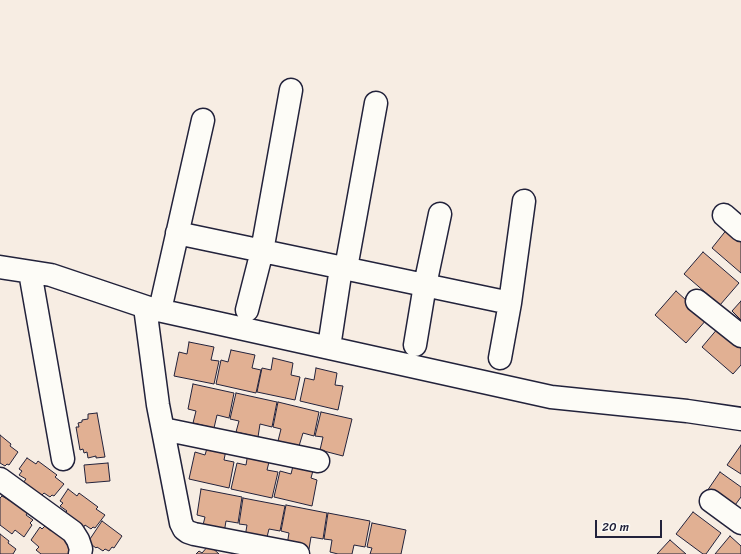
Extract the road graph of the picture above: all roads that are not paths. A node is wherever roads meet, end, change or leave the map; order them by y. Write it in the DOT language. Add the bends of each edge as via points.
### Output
graph roads {
  1 [pos="291,90"];
  2 [pos="376,103"];
  3 [pos="202,120"];
  4 [pos="524,201"];
  5 [pos="440,214"];
  6 [pos="724,215"];
  7 [pos="741,230"];
  8 [pos="177,233"];
  9 [pos="262,251"];
  10 [pos="0,267"];
  11 [pos="343,268"];
  12 [pos="30,272"];
  13 [pos="425,285"];
  14 [pos="697,301"];
  15 [pos="510,303"];
  16 [pos="152,309"];
  17 [pos="247,310"];
  18 [pos="741,336"];
  19 [pos="414,345"];
  20 [pos="329,347"];
  21 [pos="500,358"];
  22 [pos="741,419"];
  23 [pos="163,429"];
  24 [pos="63,459"];
  25 [pos="318,461"];
  26 [pos="0,479"];
  27 [pos="711,501"];
  28 [pos="741,523"];
  29 [pos="80,554"];
  30 [pos="298,554"];
  1 -- 9 [label="street"];
  2 -- 11 [label="street"];
  3 -- 8 [label="street"];
  4 -- 15 [label="street"];
  5 -- 13 [label="street"];
  6 -- 7 [label="street"];
  8 -- 9 [label="street"];
  8 -- 16 [label="street"];
  9 -- 11 [label="street"];
  9 -- 17 [label="street"];
  10 -- 12 [label="street"];
  11 -- 13 [label="street"];
  11 -- 20 [label="street"];
  12 -- 16 [label="street" via="63,278"];
  12 -- 24 [label="street"];
  13 -- 15 [label="street"];
  13 -- 19 [label="street"];
  14 -- 18 [label="street"];
  15 -- 21 [label="street"];
  16 -- 20 [label="street"];
  16 -- 23 [label="street" via="157,397"];
  20 -- 22 [label="street" via="556,397"];
  23 -- 25 [label="street"];
  23 -- 30 [label="street" via="184,529 194,534"];
  26 -- 29 [label="street" via="72,532 78,540"];
  27 -- 28 [label="street"];
}
